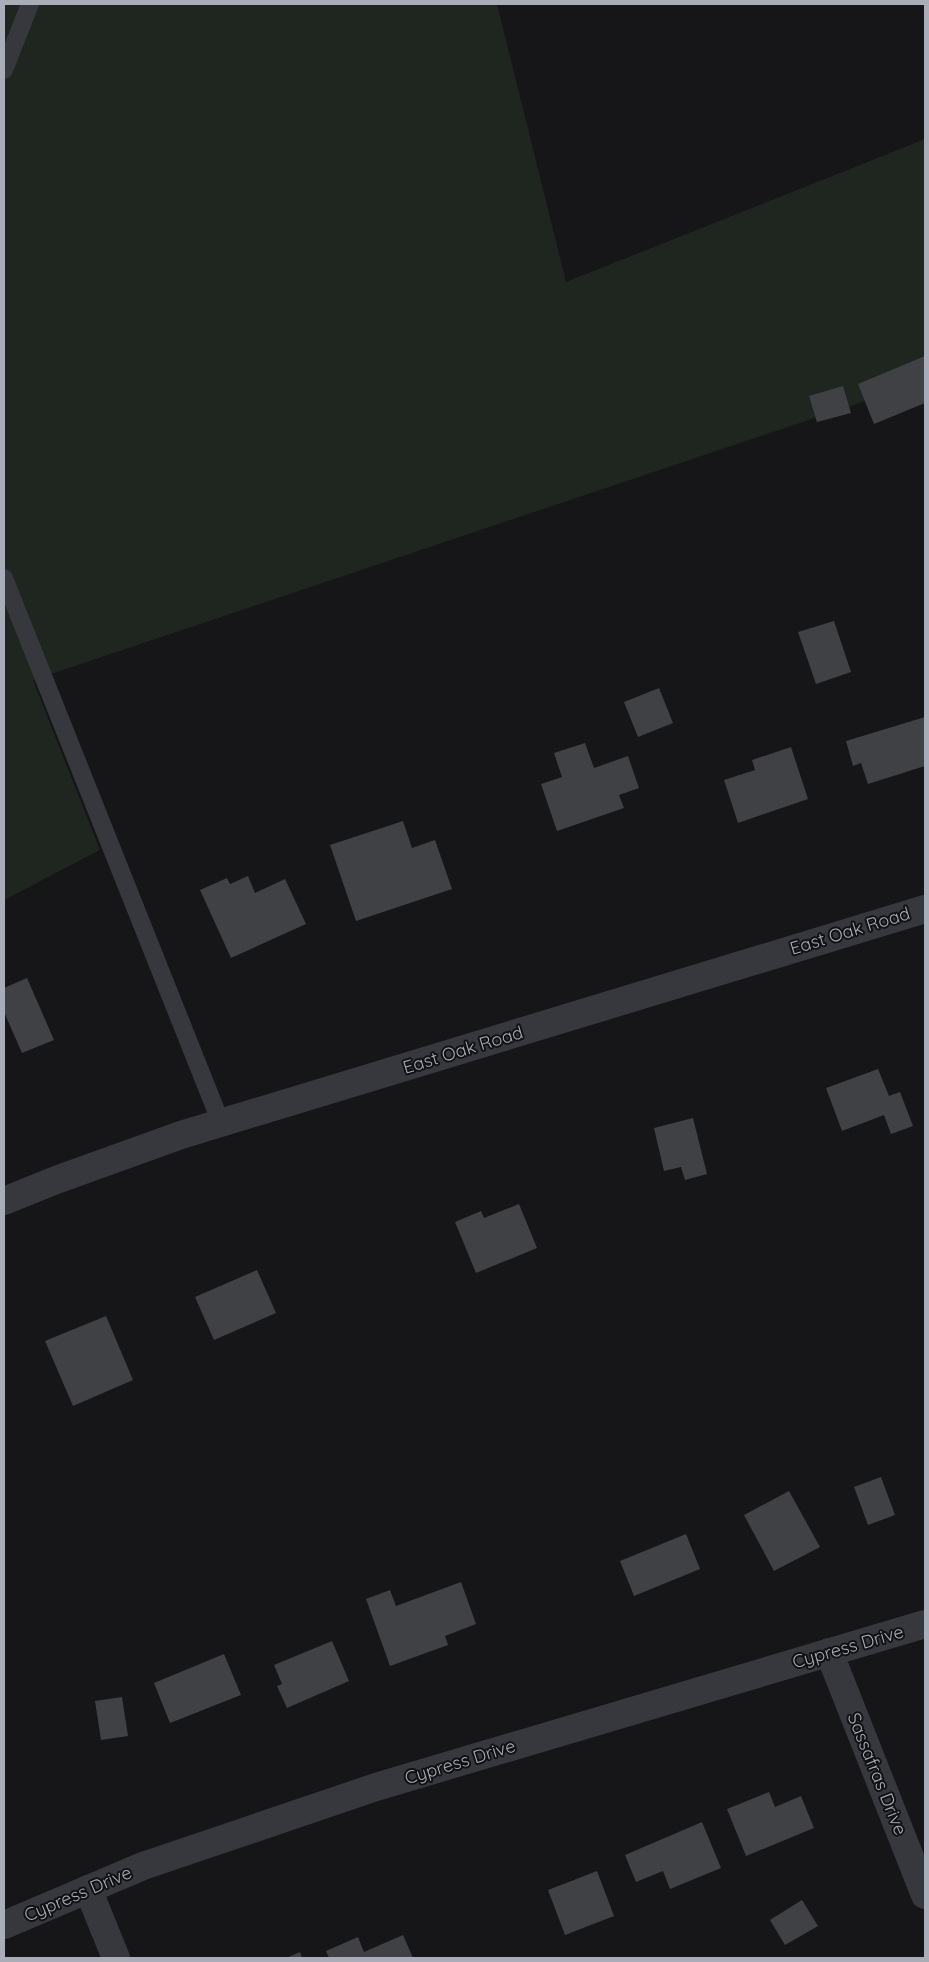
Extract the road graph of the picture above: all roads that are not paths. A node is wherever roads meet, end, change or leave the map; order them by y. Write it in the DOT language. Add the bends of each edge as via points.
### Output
graph roads {
  1 [pos="30,4"];
  2 [pos="4,70"];
  3 [pos="4,578"];
  4 [pos="925,909"];
  5 [pos="221,1123"];
  6 [pos="4,1201"];
  7 [pos="925,1624"];
  8 [pos="829,1652"];
  9 [pos="88,1890"];
  10 [pos="925,1895"];
  11 [pos="4,1926"];
  12 [pos="116,1958"];
  1 -- 2 [label="lane"];
  3 -- 5 [label="lane"];
  4 -- 5 [label="street, East Oak Road"];
  5 -- 6 [label="street, East Oak Road" via="180,1135"];
  7 -- 8 [label="street, Cypress Drive"];
  8 -- 9 [label="street, Cypress Drive" via="367,1790 143,1866"];
  8 -- 10 [label="street, Sassafras Drive"];
  9 -- 11 [label="street, Cypress Drive"];
  9 -- 12 [label="street"];
}
